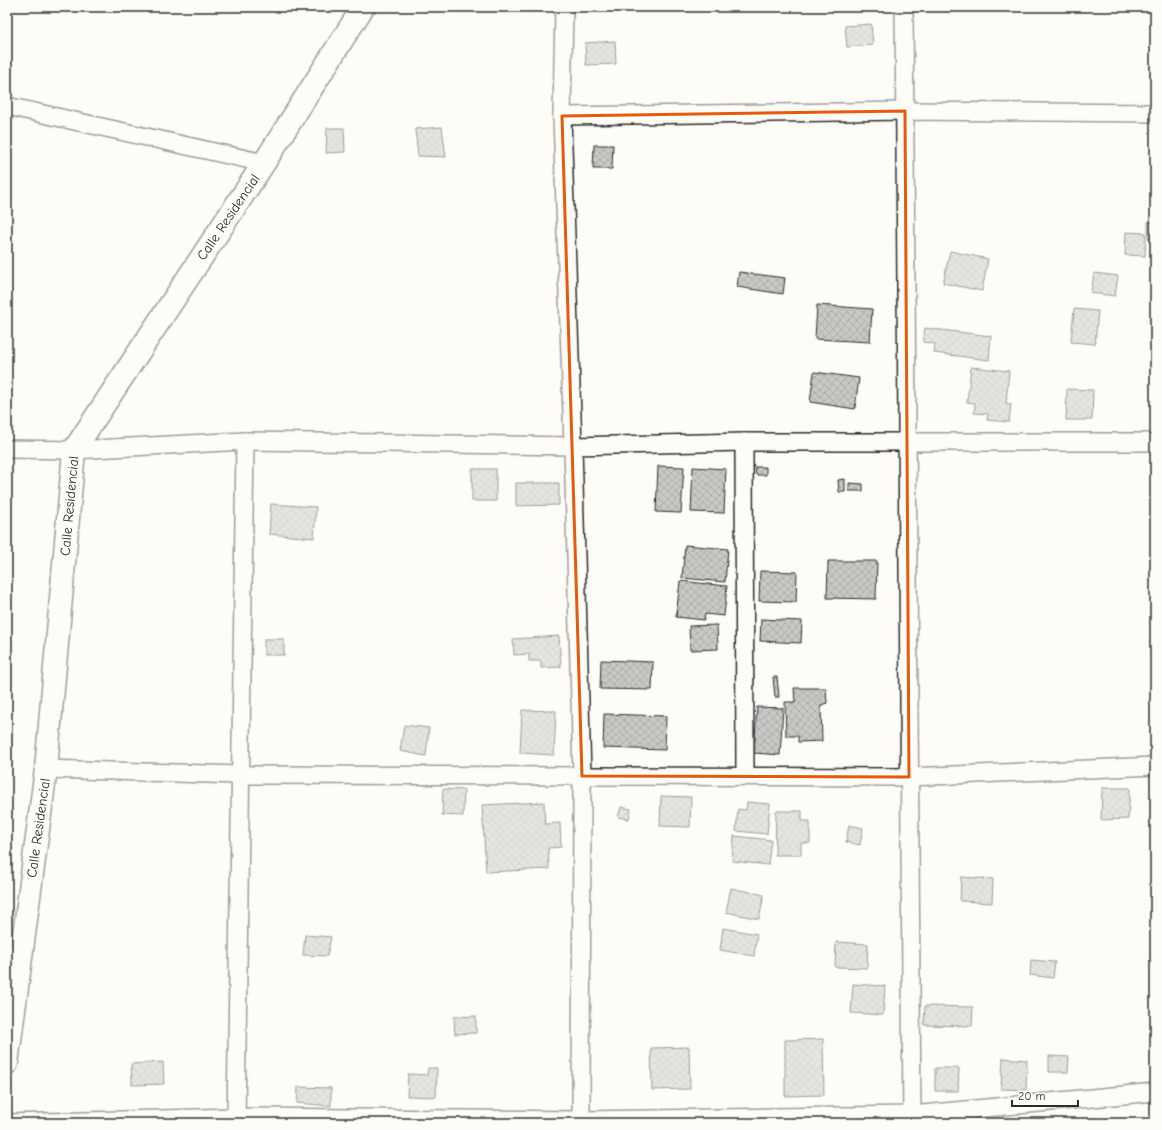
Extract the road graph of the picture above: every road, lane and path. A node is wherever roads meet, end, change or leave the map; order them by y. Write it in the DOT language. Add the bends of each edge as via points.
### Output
graph roads {
  1 [pos="363,7"];
  2 [pos="564,7"];
  3 [pos="904,7"];
  4 [pos="7,106"];
  5 [pos="905,111"];
  6 [pos="1155,113"];
  7 [pos="562,116"];
  8 [pos="264,163"];
  9 [pos="245,441"];
  10 [pos="744,442"];
  11 [pos="907,442"];
  12 [pos="1155,442"];
  13 [pos="573,446"];
  14 [pos="7,449"];
  15 [pos="74,450"];
  16 [pos="1155,766"];
  17 [pos="46,769"];
  18 [pos="240,775"];
  19 [pos="582,776"];
  20 [pos="745,776"];
  21 [pos="909,777"];
  22 [pos="7,1063"];
  23 [pos="1155,1092"];
  24 [pos="912,1119"];
  25 [pos="236,1120"];
  26 [pos="581,1121"];
  27 [pos="7,1123"];
  1 -- 8 [label="main road, Calle Residencial"];
  2 -- 7 [label="street"];
  3 -- 5 [label="street"];
  4 -- 8 [label="street"];
  5 -- 6 [label="street"];
  5 -- 7 [label="street"];
  5 -- 11 [label="street"];
  7 -- 13 [label="street"];
  8 -- 15 [label="main road, Calle Residencial"];
  9 -- 13 [label="street"];
  9 -- 15 [label="street"];
  9 -- 18 [label="street"];
  10 -- 11 [label="street"];
  10 -- 13 [label="street"];
  10 -- 20 [label="street"];
  11 -- 12 [label="street"];
  11 -- 21 [label="street"];
  13 -- 19 [label="street"];
  14 -- 15 [label="street"];
  15 -- 17 [label="main road, Calle Residencial"];
  16 -- 21 [label="street"];
  17 -- 18 [label="street"];
  17 -- 22 [label="main road, Calle Residencial"];
  18 -- 19 [label="street"];
  18 -- 25 [label="street"];
  19 -- 20 [label="street"];
  19 -- 26 [label="street"];
  20 -- 21 [label="street"];
  21 -- 24 [label="street"];
  23 -- 24 [label="street"];
  24 -- 26 [label="street"];
  25 -- 26 [label="street"];
  25 -- 27 [label="street"];
}
